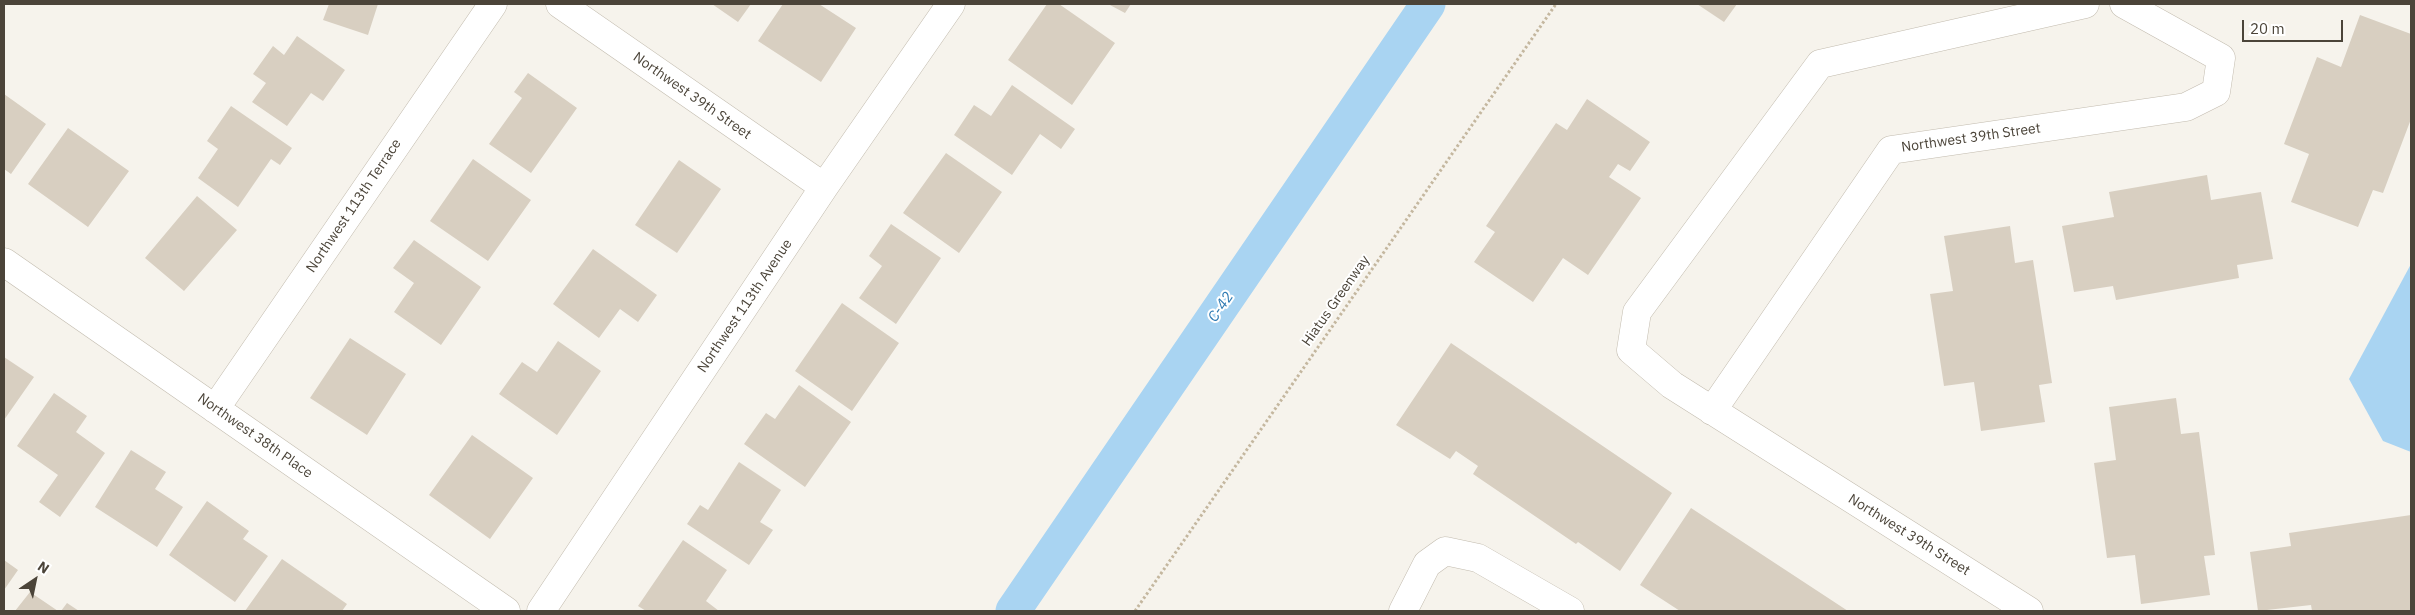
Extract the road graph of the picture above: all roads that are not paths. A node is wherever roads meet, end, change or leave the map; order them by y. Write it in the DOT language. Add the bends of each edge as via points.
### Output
graph roads {
  1 [pos="493,4"];
  2 [pos="560,4"];
  3 [pos="951,4"];
  4 [pos="2085,4"];
  5 [pos="2124,4"];
  6 [pos="824,187"];
  7 [pos="4,262"];
  8 [pos="215,409"];
  9 [pos="1712,411"];
  10 [pos="506,611"];
  11 [pos="541,611"];
  12 [pos="1403,611"];
  13 [pos="1570,611"];
  14 [pos="2029,611"];
  1 -- 8 [label="street, Northwest 113th Terrace"];
  2 -- 6 [label="street, Northwest 39th Street"];
  3 -- 6 [label="street, Northwest 113th Avenue"];
  4 -- 9 [label="street, Northwest 39th Street" via="1820,64 1637,312 1631,350 1672,385"];
  5 -- 9 [label="street, Northwest 39th Street" via="2221,58 2216,92 2186,107 1891,150"];
  6 -- 11 [label="street, Northwest 113th Avenue"];
  7 -- 8 [label="street, Northwest 38th Place"];
  8 -- 10 [label="street, Northwest 38th Place"];
  9 -- 14 [label="street, Northwest 39th Street"];
  12 -- 13 [label="street" via="1427,564 1446,551 1478,558"];
}
